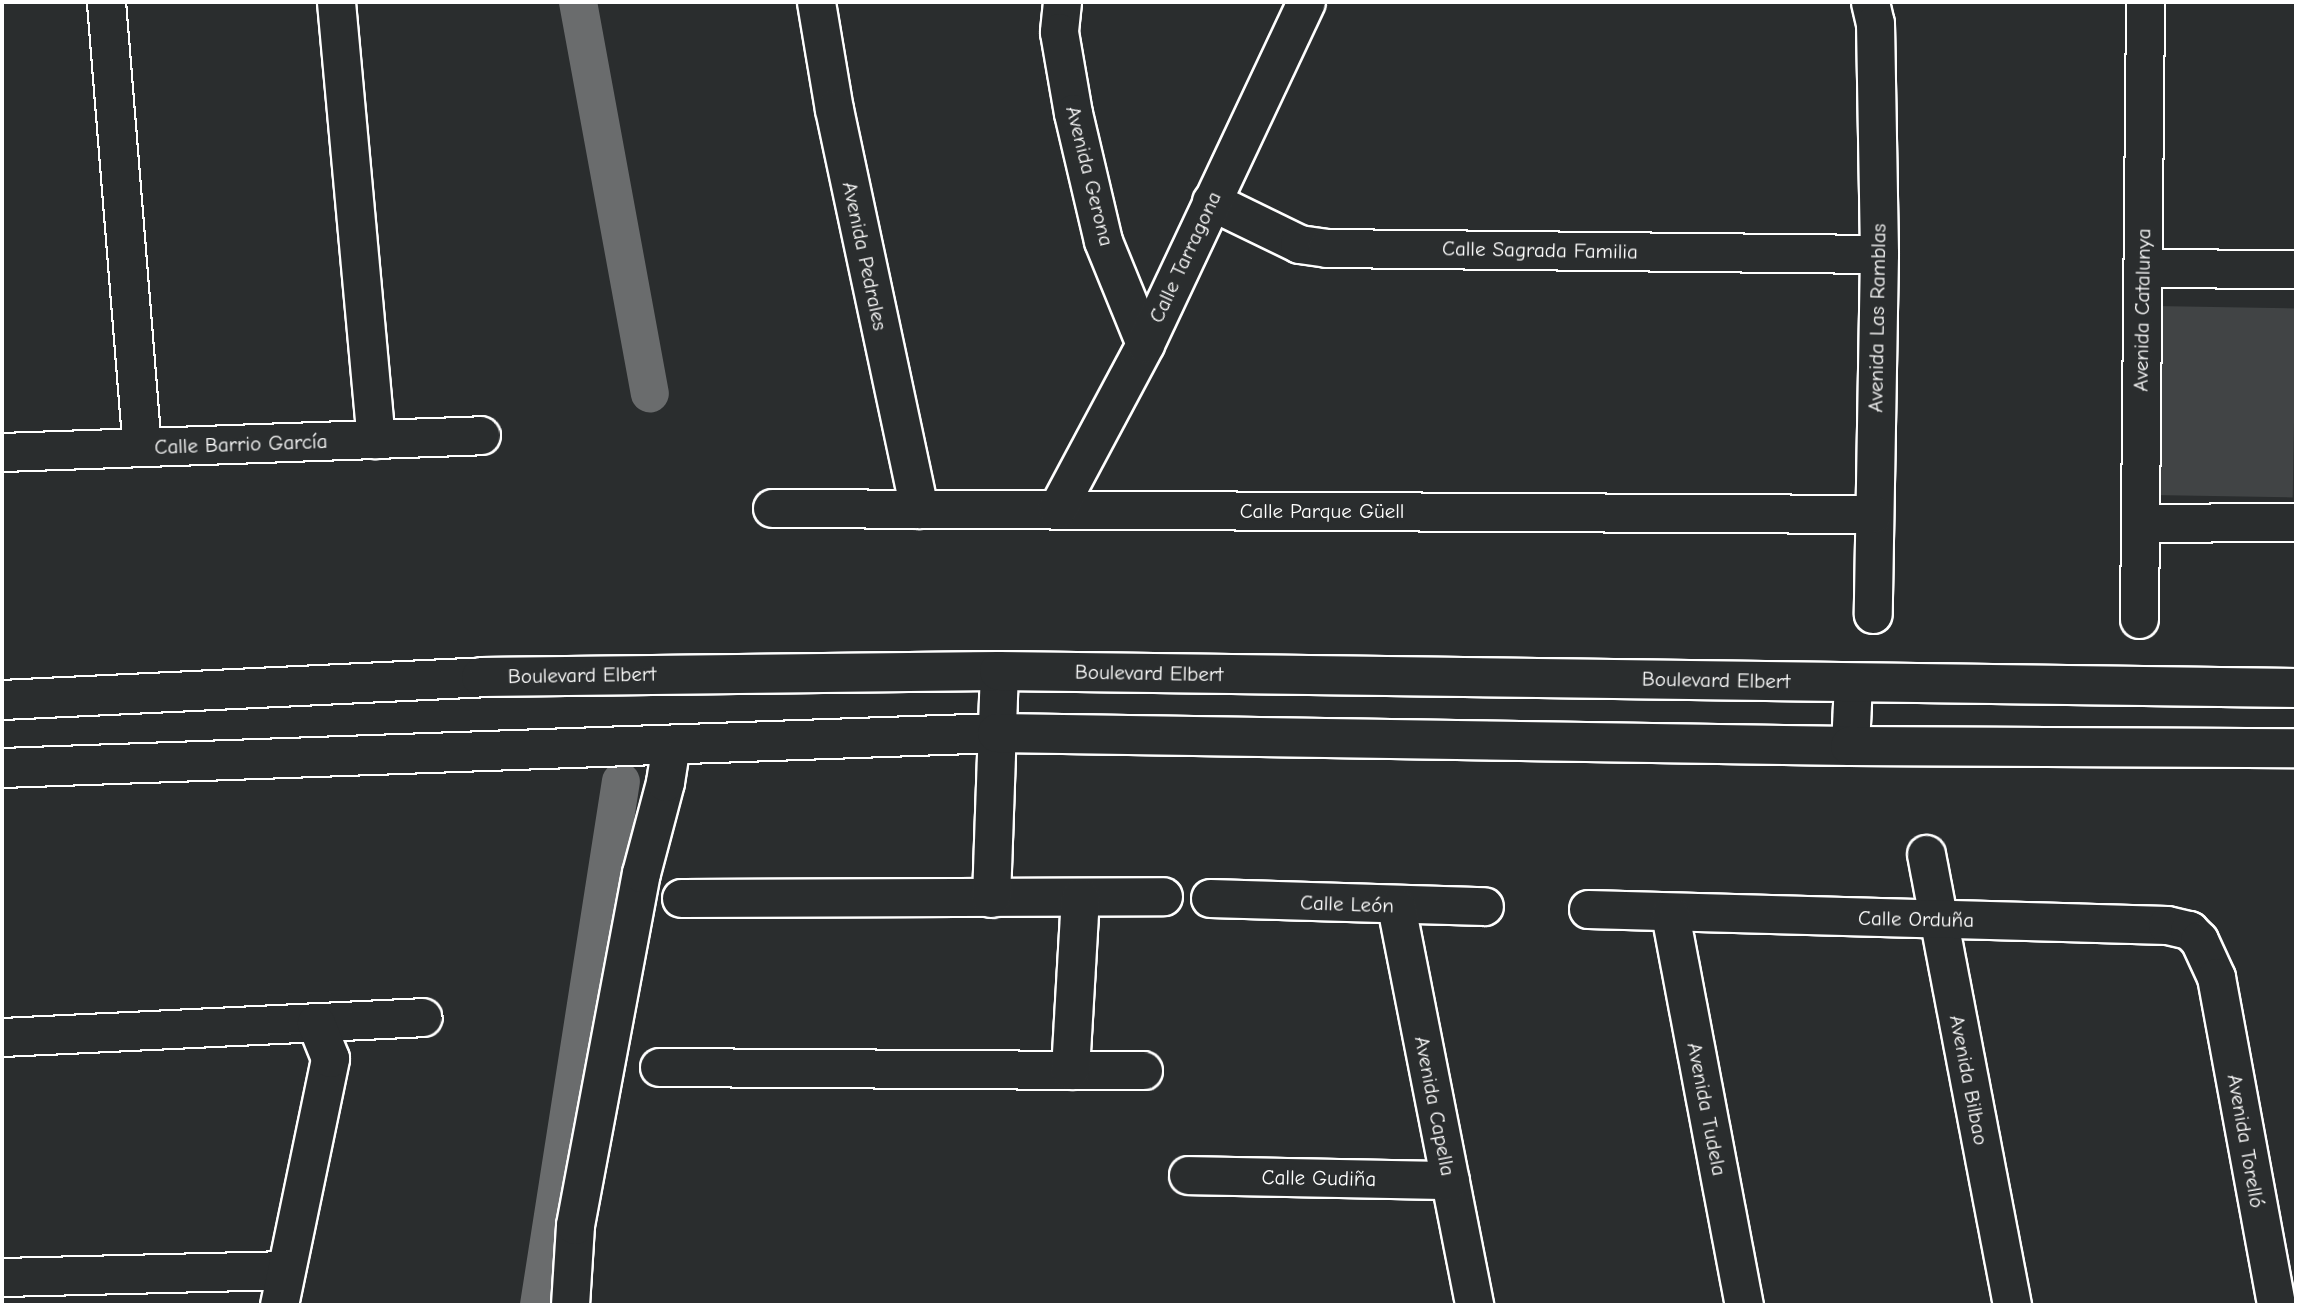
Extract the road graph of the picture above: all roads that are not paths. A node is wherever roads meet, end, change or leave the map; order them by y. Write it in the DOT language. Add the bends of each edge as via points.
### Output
graph roads {
  1 [pos="106,2"];
  2 [pos="336,2"];
  3 [pos="816,2"];
  4 [pos="1062,2"];
  5 [pos="1307,2"];
  6 [pos="2145,2"];
  7 [pos="1875,9"];
  8 [pos="1211,201"];
  9 [pos="1879,254"];
  10 [pos="2143,268"];
  11 [pos="2296,269"];
  12 [pos="1145,344"];
  13 [pos="481,435"];
  14 [pos="376,439"];
  15 [pos="142,447"];
  16 [pos="2,452"];
  17 [pos="772,508"];
  18 [pos="919,509"];
  19 [pos="1057,509"];
  20 [pos="1873,514"];
  21 [pos="2296,522"];
  22 [pos="2140,523"];
  23 [pos="1873,614"];
  24 [pos="2139,619"];
  25 [pos="999,671"];
  26 [pos="1853,682"];
  27 [pos="2296,688"];
  28 [pos="2,700"];
  29 [pos="998,733"];
  30 [pos="671,744"];
  31 [pos="1850,746"];
  32 [pos="2296,748"];
  33 [pos="2,768"];
  34 [pos="1926,854"];
  35 [pos="1163,896"];
  36 [pos="1080,897"];
  37 [pos="681,898"];
  38 [pos="991,898"];
  39 [pos="1210,898"];
  40 [pos="1396,906"];
  41 [pos="1484,906"];
  42 [pos="1588,909"];
  43 [pos="1670,914"];
  44 [pos="1939,919"];
  45 [pos="2216,977"];
  46 [pos="423,1017"];
  47 [pos="316,1023"];
  48 [pos="2,1037"];
  49 [pos="659,1067"];
  50 [pos="1070,1070"];
  51 [pos="1143,1070"];
  52 [pos="1188,1175"];
  53 [pos="1450,1180"];
  54 [pos="2,1277"];
  55 [pos="282,1288"];
  56 [pos="570,1305"];
  57 [pos="1474,1305"];
  58 [pos="1744,1305"];
  59 [pos="2012,1305"];
  60 [pos="2276,1305"];
  1 -- 15 [label="street"];
  2 -- 14 [label="street"];
  3 -- 18 [label="street, Avenida Pedrales" via="834,109"];
  4 -- 12 [label="street, Avenida Gerona" via="1059,32 1103,240"];
  5 -- 8 [label="street, Calle Tarragona"];
  6 -- 10 [label="street, Avenida Catalunya"];
  7 -- 9 [label="street, Avenida Las Ramblas"];
  8 -- 9 [label="street, Calle Sagrada Familia" via="1299,244 1326,248"];
  8 -- 12 [label="street, Calle Tarragona"];
  9 -- 20 [label="street, Avenida Las Ramblas"];
  10 -- 11 [label="street"];
  10 -- 22 [label="street, Avenida Catalunya"];
  12 -- 19 [label="street, Calle Tarragona"];
  13 -- 14 [label="street, Calle Barrio García"];
  14 -- 15 [label="street, Calle Barrio García"];
  15 -- 16 [label="street, Calle Barrio García"];
  17 -- 18 [label="street, Calle Parque Güell"];
  18 -- 19 [label="street, Calle Parque Güell"];
  19 -- 20 [label="street, Calle Parque Güell"];
  20 -- 23 [label="street, Avenida Las Ramblas"];
  21 -- 22 [label="street"];
  22 -- 24 [label="street, Avenida Catalunya"];
  25 -- 26 [label="street, Boulevard Elbert"];
  25 -- 28 [label="street, Boulevard Elbert" via="481,677"];
  25 -- 29 [label="street"];
  26 -- 27 [label="street, Boulevard Elbert"];
  26 -- 31 [label="street"];
  29 -- 30 [label="street"];
  29 -- 31 [label="street"];
  29 -- 38 [label="street"];
  30 -- 33 [label="street"];
  30 -- 56 [label="street" via="641,873 578,1211"];
  31 -- 32 [label="street"];
  34 -- 44 [label="street, Avenida Bilbao"];
  35 -- 36 [label="street"];
  36 -- 38 [label="street"];
  36 -- 50 [label="street"];
  37 -- 38 [label="street"];
  39 -- 40 [label="street, Calle León"];
  40 -- 41 [label="street, Calle León"];
  40 -- 53 [label="street, Avenida Capella"];
  42 -- 43 [label="street, Calle Orduña"];
  43 -- 44 [label="street, Calle Orduña"];
  43 -- 58 [label="street, Avenida Tudela"];
  44 -- 45 [label="street, Calle Orduña" via="2167,925 2189,930 2199,940"];
  44 -- 59 [label="street, Avenida Bilbao"];
  45 -- 60 [label="street, Avenida Torelló"];
  46 -- 47 [label="street"];
  47 -- 48 [label="street"];
  47 -- 55 [label="street" via="330,1059"];
  49 -- 50 [label="street"];
  50 -- 51 [label="street"];
  52 -- 53 [label="street, Calle Gudiña"];
  53 -- 57 [label="street, Avenida Capella"];
  54 -- 55 [label="street"];
}
